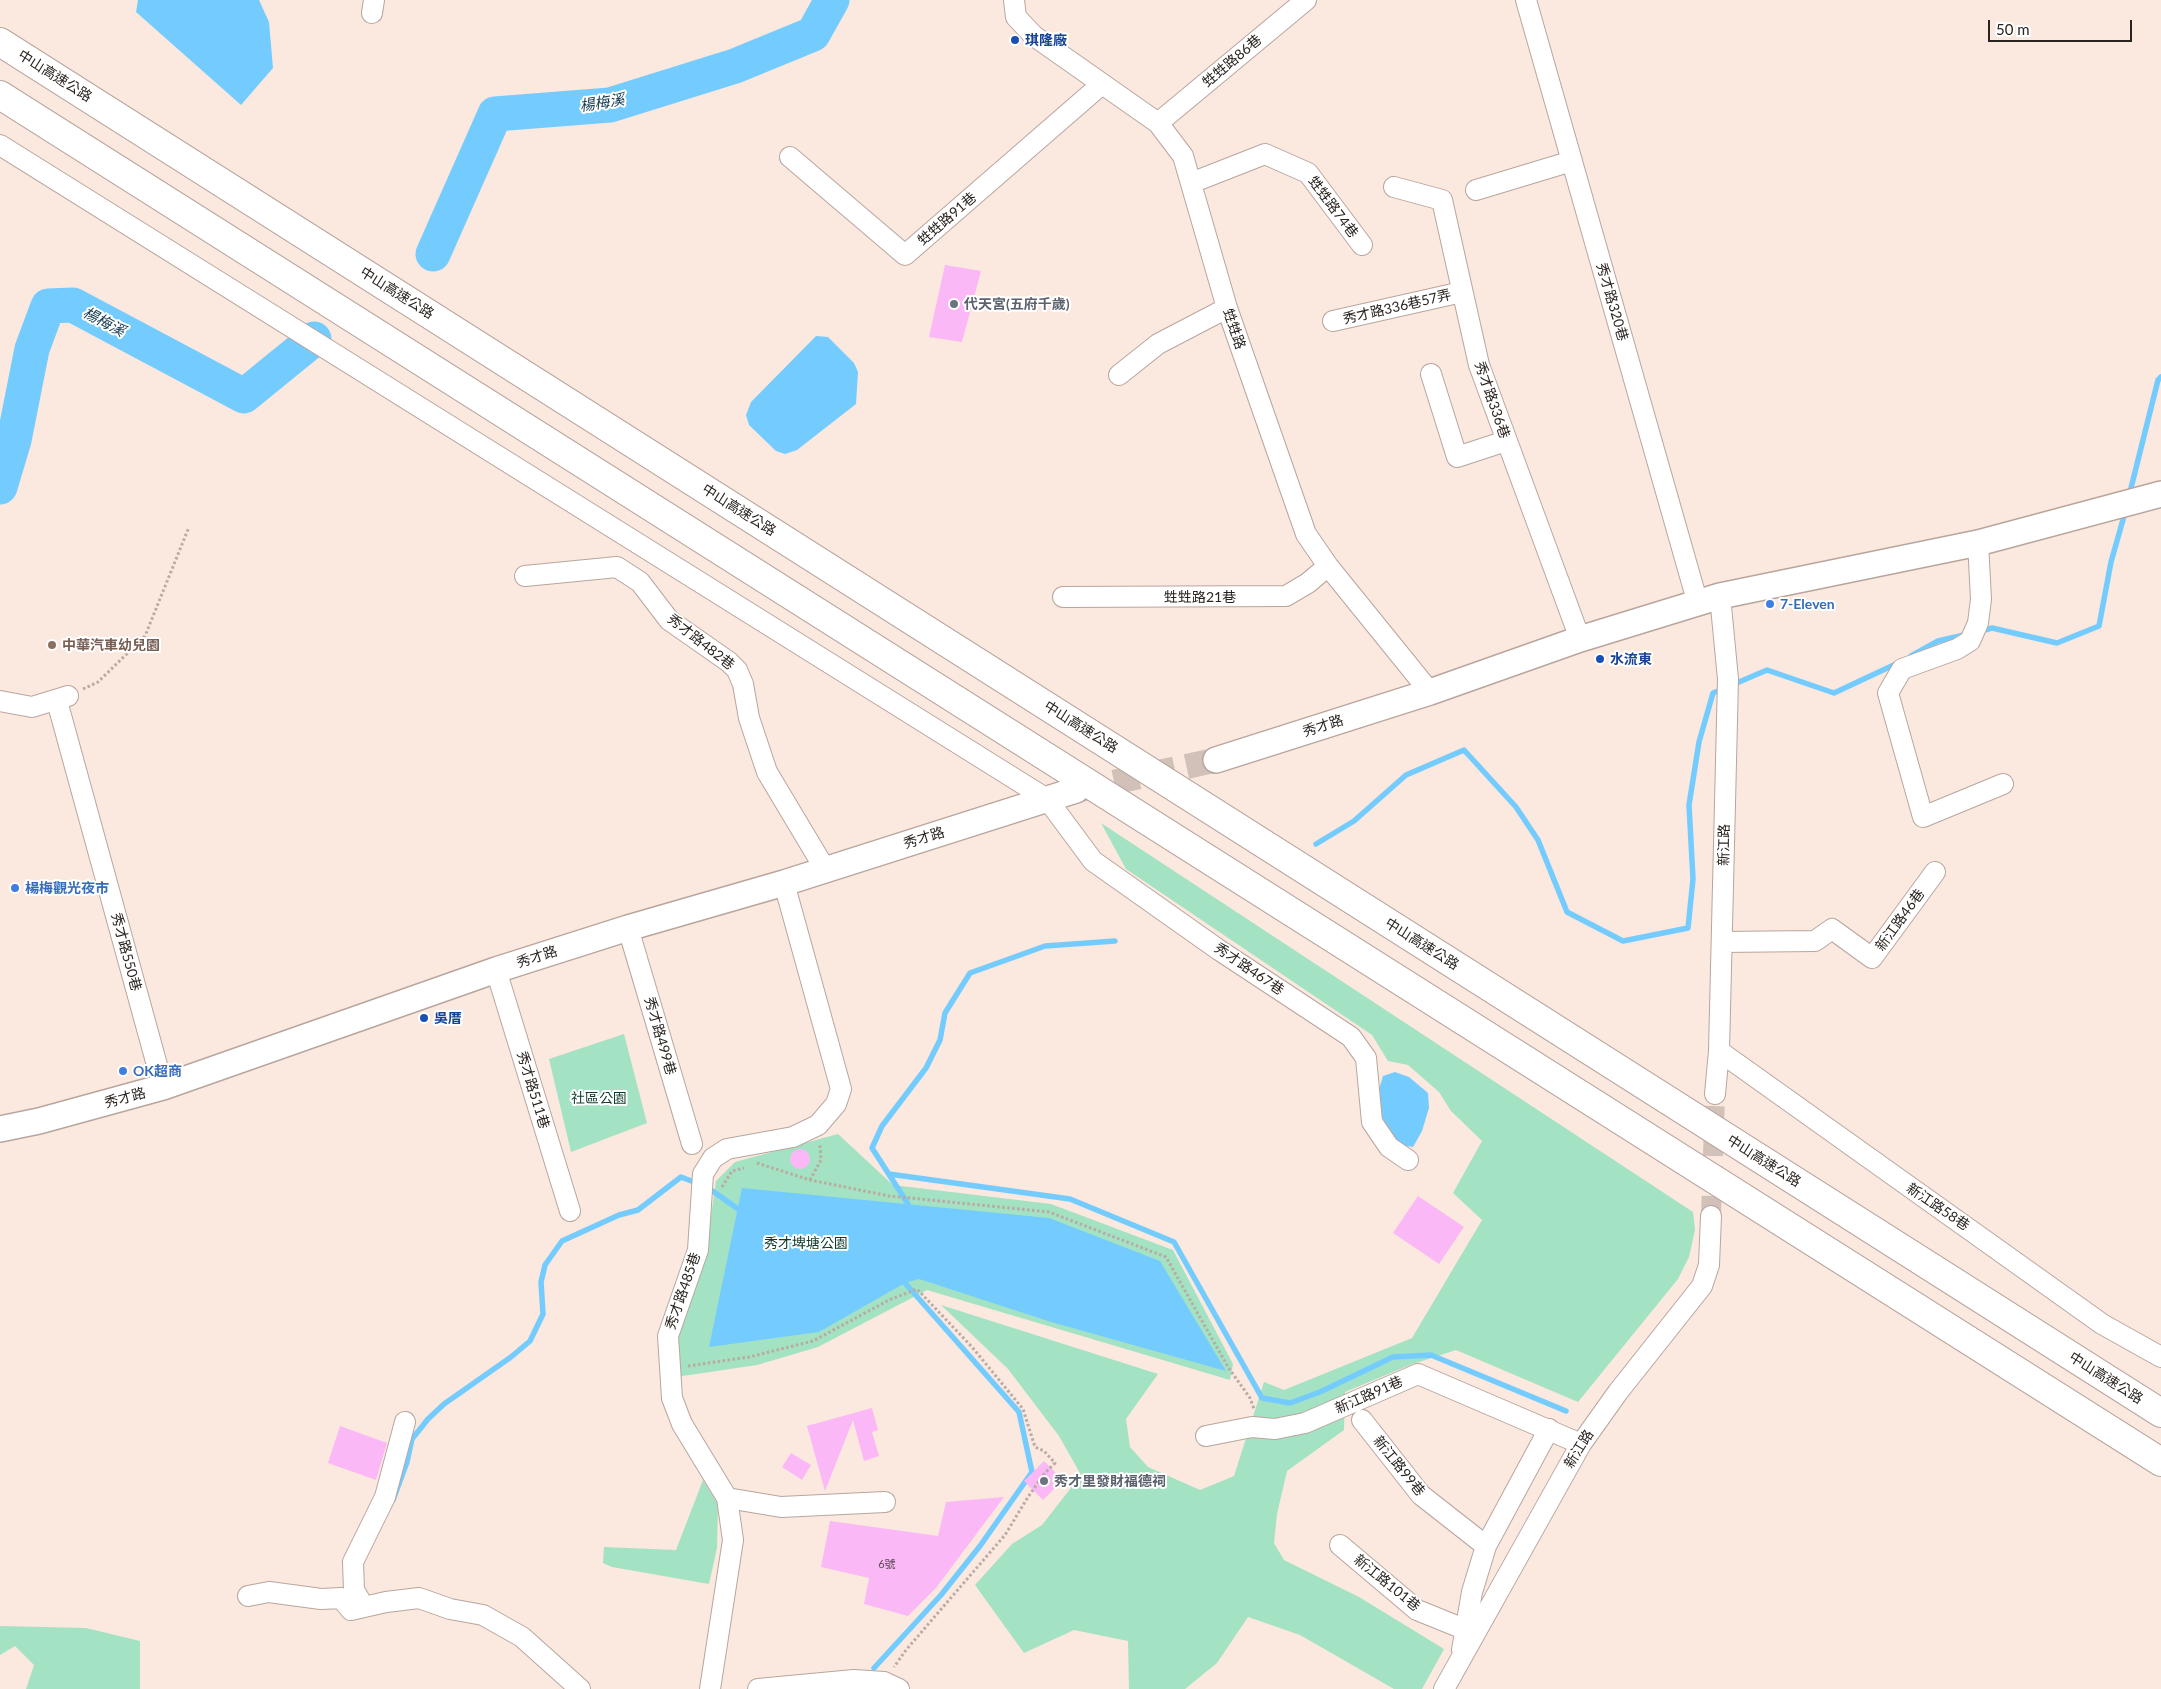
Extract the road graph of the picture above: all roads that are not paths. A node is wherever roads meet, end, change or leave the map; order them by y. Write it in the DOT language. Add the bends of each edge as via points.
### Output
graph roads {
  1 [pos="1014,0"];
  2 [pos="1306,0"];
  3 [pos="1526,0"];
  4 [pos="0,42"];
  5 [pos="1102,84"];
  6 [pos="0,95"];
  7 [pos="1158,123"];
  8 [pos="0,145"];
  9 [pos="790,157"];
  10 [pos="1572,161"];
  11 [pos="1191,183"];
  12 [pos="1394,187"];
  13 [pos="1476,190"];
  14 [pos="1362,246"];
  15 [pos="1462,292"];
  16 [pos="1227,308"];
  17 [pos="1333,321"];
  18 [pos="1431,374"];
  19 [pos="1119,375"];
  20 [pos="1506,442"];
  21 [pos="2159,495"];
  22 [pos="1978,543"];
  23 [pos="1328,566"];
  24 [pos="525,576"];
  25 [pos="1063,597"];
  26 [pos="1709,600"];
  27 [pos="1580,639"];
  28 [pos="1430,692"];
  29 [pos="0,701"];
  30 [pos="1216,760"];
  31 [pos="2003,784"];
  32 [pos="1076,790"];
  33 [pos="1048,799"];
  34 [pos="825,869"];
  35 [pos="1935,872"];
  36 [pos="784,882"];
  37 [pos="628,928"];
  38 [pos="1722,942"];
  39 [pos="496,970"];
  40 [pos="1719,1051"];
  41 [pos="163,1087"];
  42 [pos="1715,1094"];
  43 [pos="0,1128"];
  44 [pos="692,1144"];
  45 [pos="1408,1160"];
  46 [pos="570,1211"];
  47 [pos="1711,1216"];
  48 [pos="2161,1357"];
  49 [pos="2160,1412"];
  50 [pos="1362,1420"];
  51 [pos="405,1422"];
  52 [pos="1549,1429"];
  53 [pos="1206,1436"];
  54 [pos="1580,1444"];
  55 [pos="2161,1462"];
  56 [pos="727,1498"];
  57 [pos="886,1502"];
  58 [pos="1340,1545"];
  59 [pos="1486,1546"];
  60 [pos="248,1596"];
  61 [pos="364,1606"];
  62 [pos="1464,1629"];
  63 [pos="1461,1659"];
  64 [pos="892,1686"];
  65 [pos="580,1689"];
  66 [pos="710,1689"];
  67 [pos="758,1689"];
  68 [pos="1444,1689"];
  1 -- 5 [label="street, 甡甡路" via="1016,17 1034,36"];
  2 -- 7 [label="street, 甡甡路86巷"];
  3 -- 10 [label="street, 秀才路320巷"];
  4 -- 49 [label="highway, 中山高速公路"];
  5 -- 7 [label="street, 甡甡路"];
  5 -- 9 [label="street, 甡甡路91巷" via="906,255"];
  6 -- 55 [label="highway"];
  7 -- 11 [label="street, 甡甡路" via="1183,156"];
  8 -- 33 [label="street"];
  10 -- 13 [label="street"];
  10 -- 26 [label="street, 秀才路320巷"];
  11 -- 14 [label="street, 甡甡路74巷" via="1264,154 1308,174"];
  11 -- 16 [label="street, 甡甡路"];
  12 -- 15 [label="street, 秀才路336巷" via="1442,200"];
  15 -- 17 [label="street, 秀才路336巷57弄"];
  15 -- 20 [label="street, 秀才路336巷" via="1478,365"];
  16 -- 19 [label="street" via="1158,344"];
  16 -- 23 [label="street, 甡甡路" via="1306,534"];
  18 -- 20 [label="street" via="1457,457"];
  20 -- 27 [label="street, 秀才路336巷"];
  21 -- 22 [label="main road, 秀才路"];
  22 -- 26 [label="main road, 秀才路"];
  22 -- 31 [label="street" via="1981,599 1974,632 1957,649 1902,669 1888,693 1923,817"];
  23 -- 25 [label="street, 甡甡路21巷" via="1286,596"];
  23 -- 28 [label="street, 甡甡路"];
  24 -- 34 [label="street, 秀才路482巷" via="617,568 640,582 669,620 730,662 743,684 749,718 767,772"];
  26 -- 27 [label="main road, 秀才路"];
  26 -- 38 [label="street, 新江路" via="1728,679"];
  27 -- 28 [label="main road, 秀才路"];
  28 -- 30 [label="main road, 秀才路"];
  29 -- 41 [label="street, 秀才路550巷" via="32,707 62,698"];
  32 -- 33 [label="main road, 秀才路"];
  33 -- 34 [label="main road, 秀才路"];
  33 -- 45 [label="street, 秀才路467巷" via="1093,861 1351,1037 1366,1058 1372,1122 1389,1147"];
  34 -- 36 [label="main road, 秀才路"];
  35 -- 38 [label="street, 新江路46巷" via="1872,958 1832,928 1815,941"];
  36 -- 37 [label="main road, 秀才路"];
  36 -- 56 [label="street, 秀才路485巷" via="842,1089 836,1104 818,1125 793,1137 727,1149 713,1158 703,1174 698,1250 668,1336 672,1398 682,1424"];
  37 -- 39 [label="main road, 秀才路"];
  37 -- 44 [label="street, 秀才路499巷"];
  38 -- 40 [label="street, 新江路"];
  39 -- 41 [label="main road, 秀才路"];
  39 -- 46 [label="street, 秀才路511巷"];
  40 -- 42 [label="street, 新江路"];
  40 -- 48 [label="street, 新江路58巷" via="2102,1324"];
  41 -- 43 [label="main road, 秀才路" via="39,1121"];
  47 -- 54 [label="street, 新江路" via="1709,1265 1702,1286"];
  50 -- 59 [label="street, 新江路99巷" via="1421,1495"];
  51 -- 61 [label="street" via="385,1497 354,1562 354,1590"];
  52 -- 53 [label="street, 新江路91巷" via="1418,1374 1305,1423"];
  52 -- 54 [label="street, 新江路91巷"];
  52 -- 59 [label="street"];
  54 -- 63 [label="street, 新江路"];
  56 -- 57 [label="street" via="781,1507"];
  56 -- 66 [label="street, 秀才路485巷" via="733,1540"];
  58 -- 62 [label="street, 新江路101巷" via="1417,1610"];
  59 -- 62 [label="street"];
  60 -- 61 [label="street" via="269,1592 321,1599 341,1598 351,1610"];
  61 -- 65 [label="street" via="419,1598 450,1609 483,1615 522,1637"];
  62 -- 63 [label="street"];
  63 -- 68 [label="street, 新江路"];
  64 -- 67 [label="street" via="854,1680"];
}
